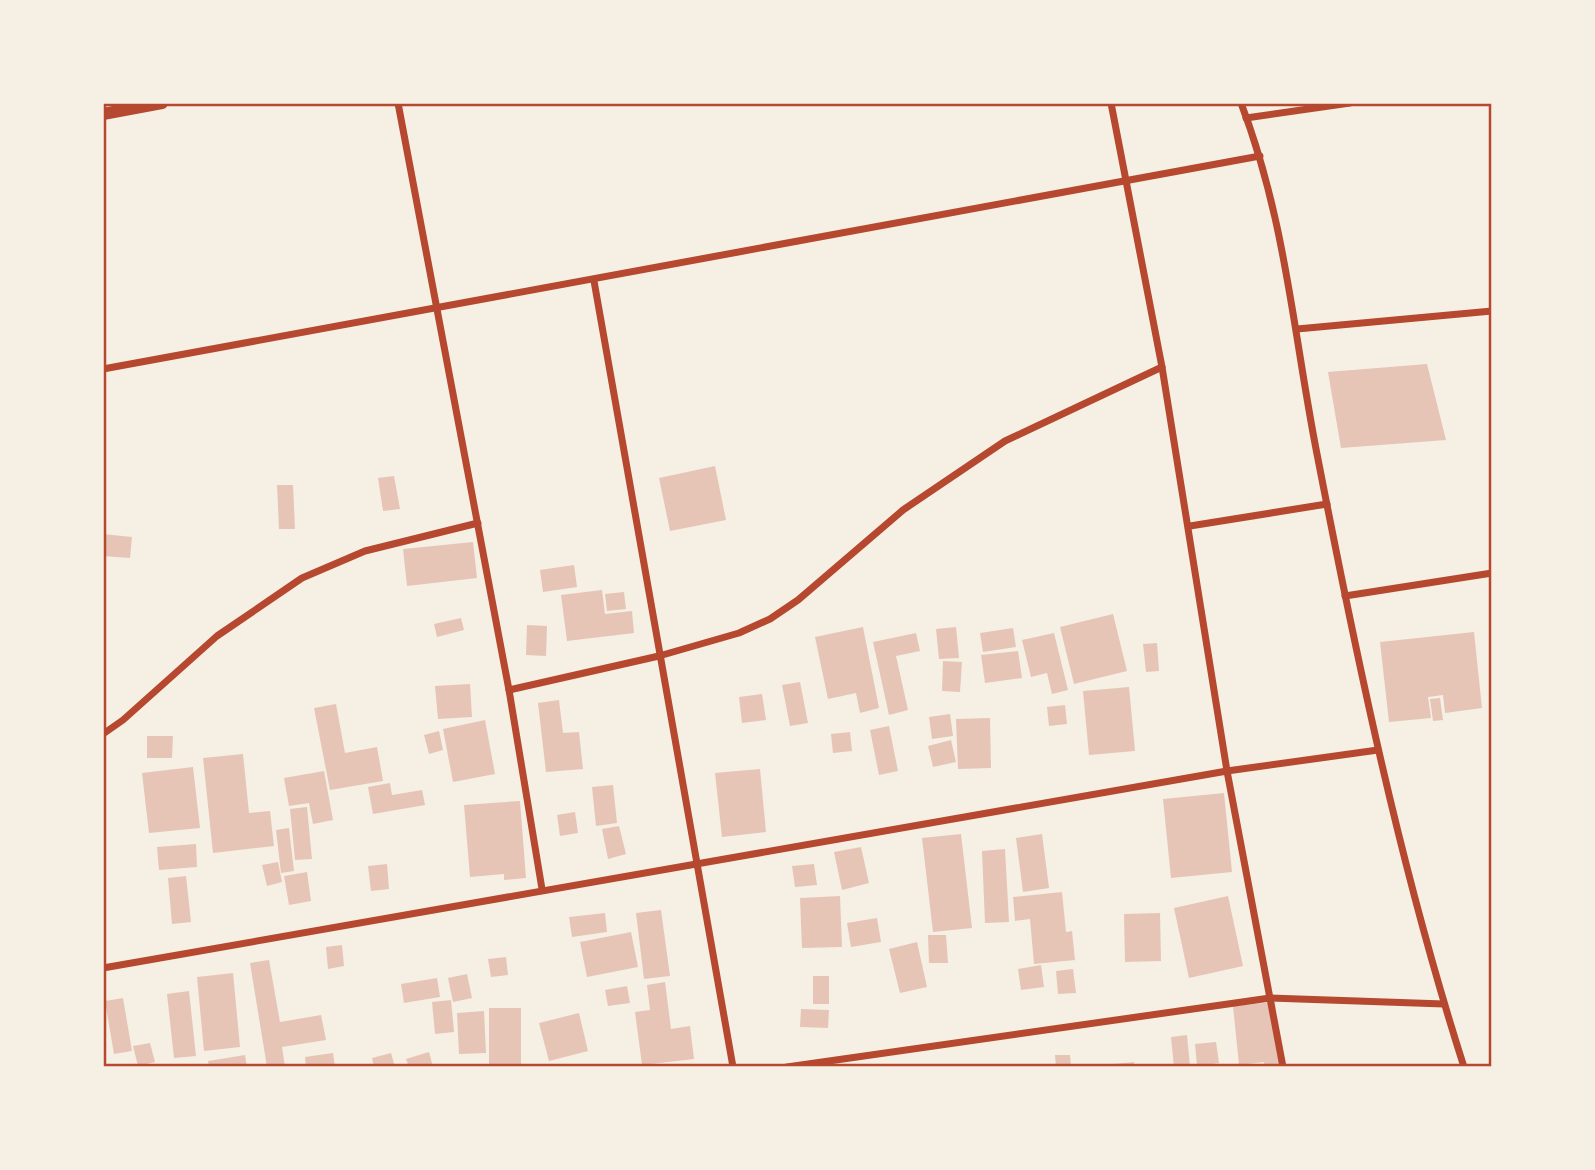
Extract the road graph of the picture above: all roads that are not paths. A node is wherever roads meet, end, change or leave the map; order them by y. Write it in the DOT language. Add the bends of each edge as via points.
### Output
graph roads {
  1 [pos="162,103"];
  2 [pos="398,103"];
  3 [pos="1111,103"];
  4 [pos="1241,103"];
  5 [pos="1350,103"];
  6 [pos="103,114"];
  7 [pos="1246,118"];
  8 [pos="1260,156"];
  9 [pos="1125,180"];
  10 [pos="594,281"];
  11 [pos="437,309"];
  12 [pos="1492,311"];
  13 [pos="1297,329"];
  14 [pos="1162,367"];
  15 [pos="103,369"];
  16 [pos="1327,504"];
  17 [pos="478,523"];
  18 [pos="1190,526"];
  19 [pos="1491,573"];
  20 [pos="1345,596"];
  21 [pos="659,656"];
  22 [pos="509,690"];
  23 [pos="103,734"];
  24 [pos="1378,750"];
  25 [pos="1227,771"];
  26 [pos="697,865"];
  27 [pos="542,889"];
  28 [pos="103,968"];
  29 [pos="1270,998"];
  30 [pos="1444,1004"];
  31 [pos="733,1067"];
  32 [pos="788,1067"];
  33 [pos="1283,1067"];
  34 [pos="1464,1067"];
  1 -- 6 [label="street"];
  2 -- 11 [label="street"];
  3 -- 9 [label="street"];
  4 -- 7 [label="street"];
  5 -- 7 [label="street"];
  7 -- 8 [label="street"];
  8 -- 9 [label="street"];
  8 -- 13 [label="street" via="1279,226"];
  9 -- 10 [label="street"];
  9 -- 14 [label="street"];
  10 -- 11 [label="street"];
  10 -- 21 [label="street"];
  11 -- 15 [label="street"];
  11 -- 17 [label="street"];
  12 -- 13 [label="street"];
  13 -- 16 [label="street"];
  14 -- 18 [label="street"];
  14 -- 21 [label="street" via="1005,441 903,510 770,619"];
  16 -- 18 [label="street"];
  16 -- 20 [label="street"];
  17 -- 22 [label="street"];
  17 -- 23 [label="street" via="365,551 302,578 217,636"];
  18 -- 25 [label="street"];
  19 -- 20 [label="street"];
  20 -- 24 [label="street"];
  21 -- 22 [label="street"];
  21 -- 26 [label="street"];
  22 -- 27 [label="street"];
  24 -- 25 [label="street"];
  24 -- 30 [label="street"];
  25 -- 26 [label="street"];
  25 -- 29 [label="street"];
  26 -- 27 [label="street"];
  26 -- 31 [label="street"];
  27 -- 28 [label="street"];
  29 -- 30 [label="street"];
  29 -- 32 [label="street"];
  29 -- 33 [label="street"];
  30 -- 34 [label="street"];
}
